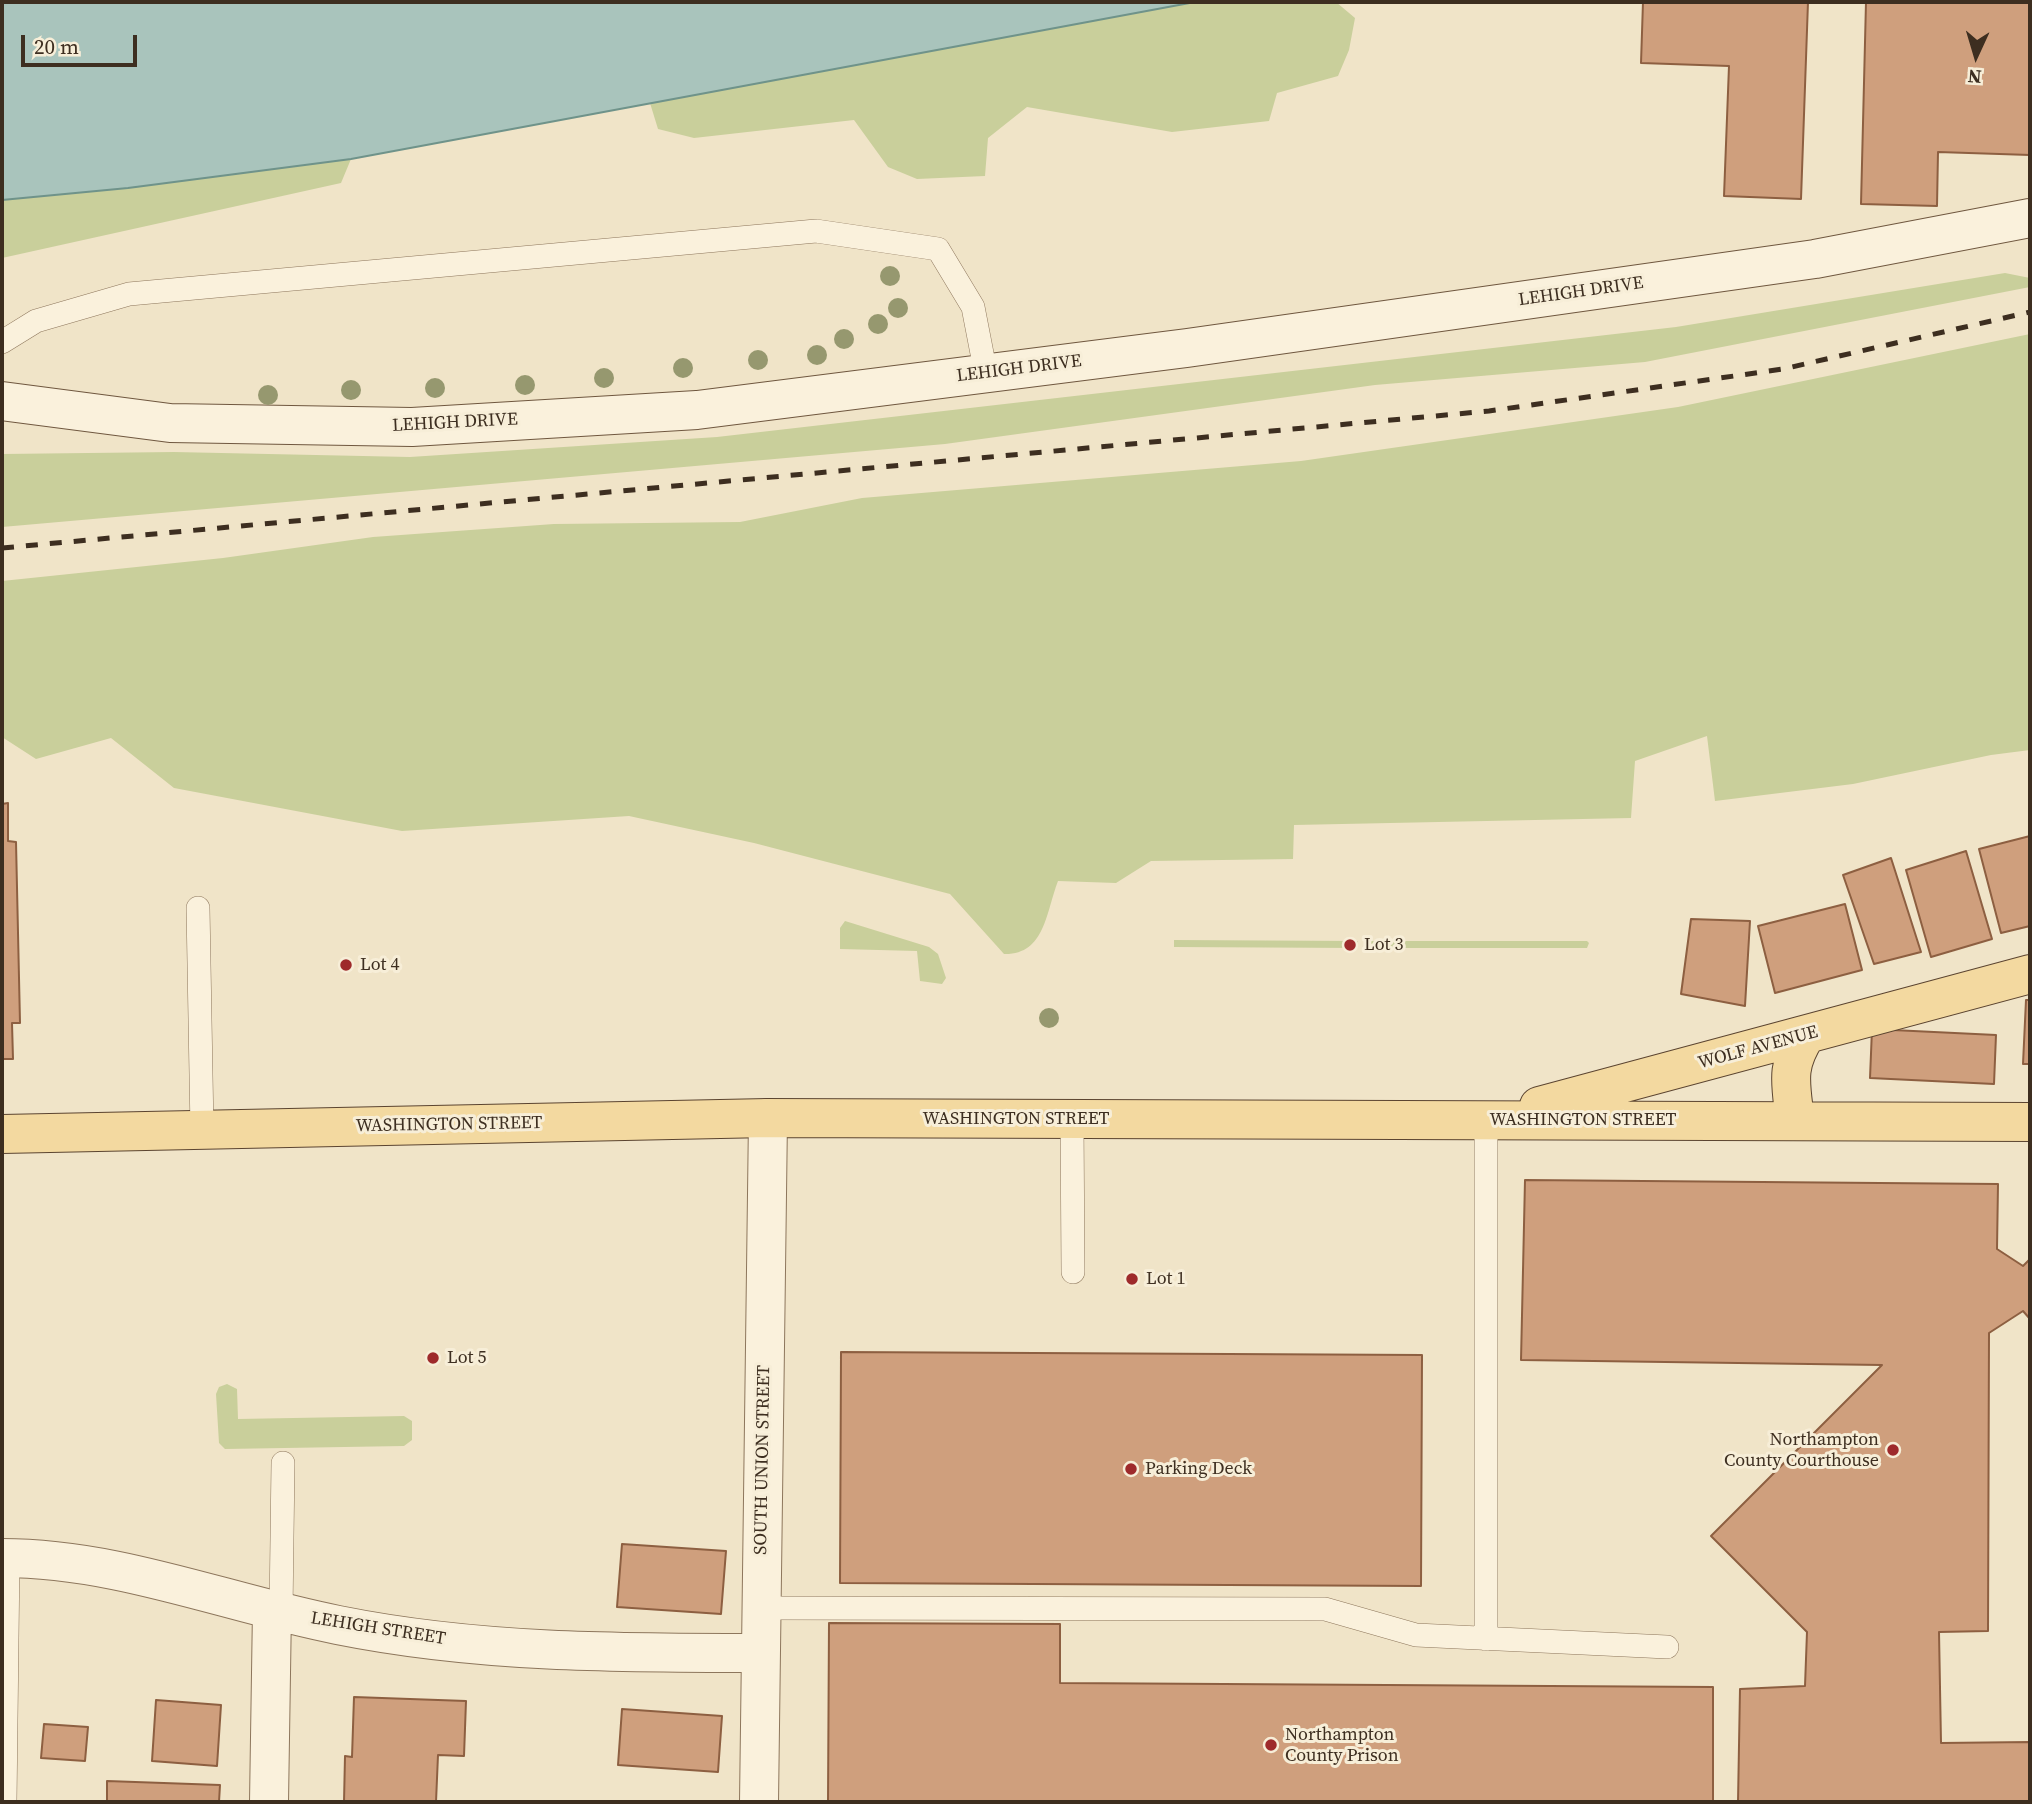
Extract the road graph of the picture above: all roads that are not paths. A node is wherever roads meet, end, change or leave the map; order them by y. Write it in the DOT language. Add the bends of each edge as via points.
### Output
graph roads {
  1 [pos="2030,218"];
  2 [pos="2,341"];
  3 [pos="986,374"];
  4 [pos="2,401"];
  5 [pos="198,908"];
  6 [pos="2030,974"];
  7 [pos="1806,1035"];
  8 [pos="768,1118"];
  9 [pos="1072,1119"];
  10 [pos="1486,1120"];
  11 [pos="1795,1120"];
  12 [pos="2030,1122"];
  13 [pos="202,1130"];
  14 [pos="2,1134"];
  15 [pos="1073,1272"];
  16 [pos="283,1463"];
  17 [pos="5,1558"];
  18 [pos="761,1608"];
  19 [pos="277,1611"];
  20 [pos="1486,1639"];
  21 [pos="1667,1647"];
  22 [pos="761,1653"];
  23 [pos="5,1802"];
  24 [pos="269,1802"];
  25 [pos="759,1802"];
  1 -- 3 [label="street, LEHIGH DRIVE" via="1815,259"];
  2 -- 3 [label="lane" via="36,321 129,294 816,231 937,249 973,307"];
  3 -- 4 [label="street, LEHIGH DRIVE" via="698,410 412,427 170,423"];
  5 -- 13 [label="lane"];
  6 -- 7 [label="main road, WOLF AVENUE"];
  7 -- 10 [label="main road, WOLF AVENUE"];
  7 -- 11 [label="main road" via="1793,1055"];
  8 -- 9 [label="main road, WASHINGTON STREET"];
  8 -- 13 [label="main road, WASHINGTON STREET"];
  8 -- 18 [label="street, SOUTH UNION STREET"];
  9 -- 10 [label="main road, WASHINGTON STREET"];
  9 -- 15 [label="lane"];
  10 -- 11 [label="main road, WASHINGTON STREET"];
  10 -- 20 [label="lane"];
  11 -- 12 [label="main road, WASHINGTON STREET"];
  13 -- 14 [label="main road, WASHINGTON STREET"];
  16 -- 19 [label="lane"];
  17 -- 19 [label="street, LEHIGH STREET" via="63,1561 155,1577"];
  17 -- 23 [label="lane"];
  18 -- 20 [label="lane" via="1325,1609 1416,1636"];
  18 -- 22 [label="street, SOUTH UNION STREET"];
  19 -- 22 [label="street, LEHIGH STREET" via="367,1630 521,1648"];
  19 -- 24 [label="street"];
  20 -- 21 [label="lane"];
  22 -- 25 [label="street, SOUTH UNION STREET"];
}
